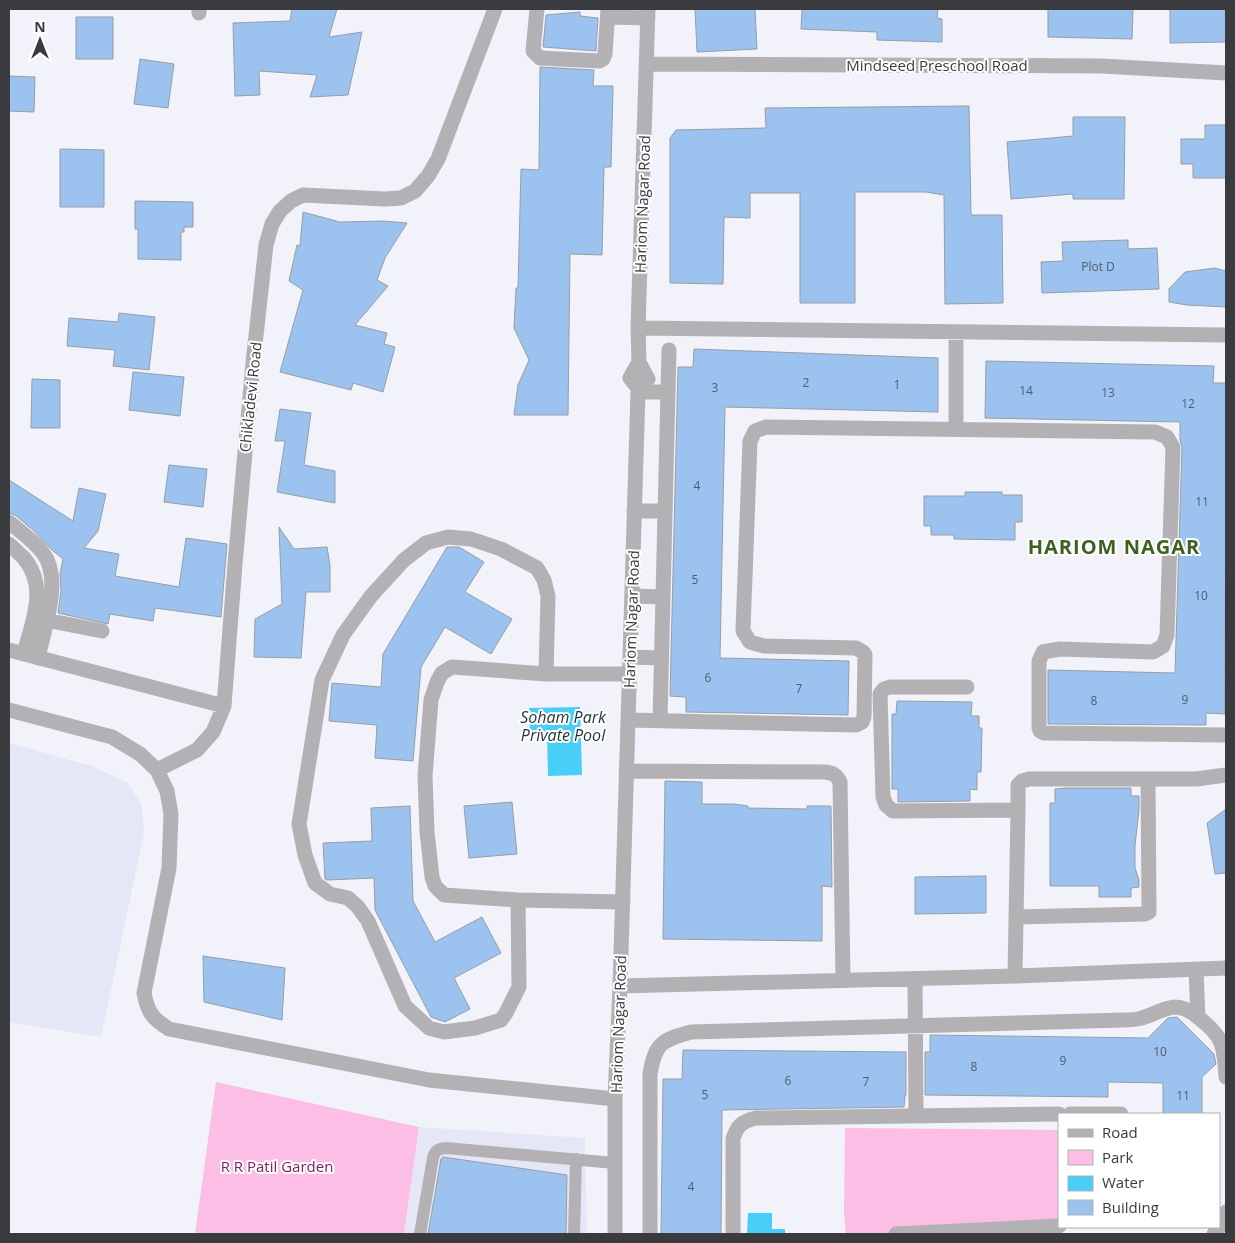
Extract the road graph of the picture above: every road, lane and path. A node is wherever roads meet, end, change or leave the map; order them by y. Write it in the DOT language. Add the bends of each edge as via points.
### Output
graph roads {
  1 [pos="495,9"];
  2 [pos="536,9"];
  3 [pos="608,13"];
  4 [pos="648,13"];
  5 [pos="647,64"];
  6 [pos="1226,73"];
  7 [pos="638,328"];
  8 [pos="956,332"];
  9 [pos="1226,336"];
  10 [pos="669,350"];
  11 [pos="638,390"];
  12 [pos="668,392"];
  13 [pos="956,429"];
  14 [pos="634,511"];
  15 [pos="665,511"];
  16 [pos="9,522"];
  17 [pos="9,544"];
  18 [pos="632,596"];
  19 [pos="663,597"];
  20 [pos="46,620"];
  21 [pos="102,631"];
  22 [pos="23,654"];
  23 [pos="630,657"];
  24 [pos="662,658"];
  25 [pos="546,674"];
  26 [pos="629,674"];
  27 [pos="967,687"];
  28 [pos="224,706"];
  29 [pos="9,710"];
  30 [pos="628,720"];
  31 [pos="660,720"];
  32 [pos="1226,735"];
  33 [pos="157,770"];
  34 [pos="626,771"];
  35 [pos="1226,775"];
  36 [pos="1148,779"];
  37 [pos="1018,810"];
  38 [pos="518,900"];
  39 [pos="622,902"];
  40 [pos="1016,917"];
  41 [pos="1226,968"];
  42 [pos="1196,970"];
  43 [pos="1015,976"];
  44 [pos="915,979"];
  45 [pos="843,980"];
  46 [pos="620,986"];
  47 [pos="1198,1017"];
  48 [pos="915,1026"];
  49 [pos="1226,1077"];
  50 [pos="615,1099"];
  51 [pos="1058,1114"];
  52 [pos="916,1116"];
  53 [pos="576,1159"];
  54 [pos="615,1163"];
  55 [pos="1226,1212"];
  56 [pos="1220,1225"];
  57 [pos="1058,1226"];
  58 [pos="420,1234"];
  59 [pos="574,1234"];
  60 [pos="615,1234"];
  61 [pos="650,1234"];
  62 [pos="733,1234"];
  63 [pos="896,1234"];
  1 -- 28 [label="street, Chikladevi Road" via="438,159 415,191 401,198 385,199 303,195 280,211 272,224 266,245 252,373"];
  2 -- 3 [label="street" via="533,51 540,58 599,61 605,54"];
  3 -- 4 [label="street"];
  4 -- 5 [label="street, Hariom Nagar Road"];
  5 -- 6 [label="street, Mindseed Preschool Road" via="1102,66"];
  5 -- 7 [label="street, Hariom Nagar Road"];
  7 -- 8 [label="street"];
  7 -- 11 [label="street, Hariom Nagar Road" via="639,362 630,378"];
  8 -- 9 [label="street"];
  8 -- 13 [label="street"];
  10 -- 12 [label="street"];
  11 -- 12 [label="street"];
  11 -- 14 [label="street, Hariom Nagar Road"];
  12 -- 15 [label="street"];
  13 -- 31 [label="street" via="766,427 755,431 750,441 744,631 750,642 764,646 860,649 865,655 865,711 862,722 856,725"];
  13 -- 32 [label="street" via="1155,432 1167,436 1173,448 1167,635 1163,646 1154,652 1060,649 1043,652 1040,661 1039,728 1044,733"];
  14 -- 15 [label="street"];
  14 -- 18 [label="street, Hariom Nagar Road"];
  15 -- 19 [label="street"];
  16 -- 20 [label="street" via="33,542 50,566 53,587"];
  17 -- 22 [label="street" via="36,577 38,596"];
  18 -- 19 [label="street"];
  18 -- 23 [label="street, Hariom Nagar Road"];
  19 -- 24 [label="street"];
  20 -- 21 [label="street"];
  20 -- 22 [label="street"];
  22 -- 28 [label="street"];
  23 -- 24 [label="street"];
  23 -- 26 [label="street, Hariom Nagar Road"];
  24 -- 31 [label="street"];
  25 -- 26 [label="street"];
  25 -- 38 [label="street" via="452,668 442,673 431,700 426,776 427,832 435,886 448,896"];
  25 -- 38 [label="street" via="548,596 537,568 501,549 471,539 448,537 426,543 404,560 371,596 344,635 322,680 299,824 305,856 315,883 330,894 348,898 358,906 368,921 405,1006 429,1028 444,1032 475,1028 500,1020 506,1013 519,987"];
  26 -- 30 [label="street, Hariom Nagar Road"];
  27 -- 37 [label="street" via="890,686 880,694 883,797 886,805 893,810"];
  28 -- 33 [label="street, Chikladevi Road" via="213,732 197,750"];
  29 -- 33 [label="street" via="112,737 140,754"];
  30 -- 31 [label="street"];
  30 -- 34 [label="street, Hariom Nagar Road"];
  33 -- 50 [label="street" via="167,791 171,814 169,868 144,993 153,1018 169,1029 185,1033 429,1080"];
  34 -- 39 [label="street, Hariom Nagar Road"];
  34 -- 45 [label="street" via="826,772 837,776 840,782"];
  35 -- 36 [label="street"];
  36 -- 37 [label="street" via="1022,780 1018,785"];
  36 -- 40 [label="street" via="1149,912"];
  37 -- 40 [label="street"];
  38 -- 39 [label="street"];
  39 -- 46 [label="street, Hariom Nagar Road"];
  40 -- 43 [label="street"];
  41 -- 42 [label="street"];
  42 -- 43 [label="street"];
  42 -- 47 [label="street"];
  43 -- 44 [label="street"];
  44 -- 45 [label="street"];
  44 -- 48 [label="street"];
  45 -- 46 [label="street"];
  46 -- 50 [label="street, Hariom Nagar Road"];
  47 -- 48 [label="street" via="1188,1010 1172,1007 1142,1018 1123,1020"];
  47 -- 49 [label="street" via="1218,1036 1225,1054"];
  48 -- 52 [label="street"];
  48 -- 61 [label="street" via="691,1032 660,1045 653,1056 650,1074"];
  50 -- 54 [label="street, Hariom Nagar Road"];
  51 -- 52 [label="street"];
  52 -- 62 [label="street" via="746,1120 739,1125 733,1139"];
  53 -- 54 [label="lane"];
  53 -- 58 [label="lane" via="439,1149 433,1158"];
  53 -- 59 [label="lane"];
  54 -- 60 [label="street, Hariom Nagar Road"];
  55 -- 56 [label="street"];
  57 -- 63 [label="street"];
}
